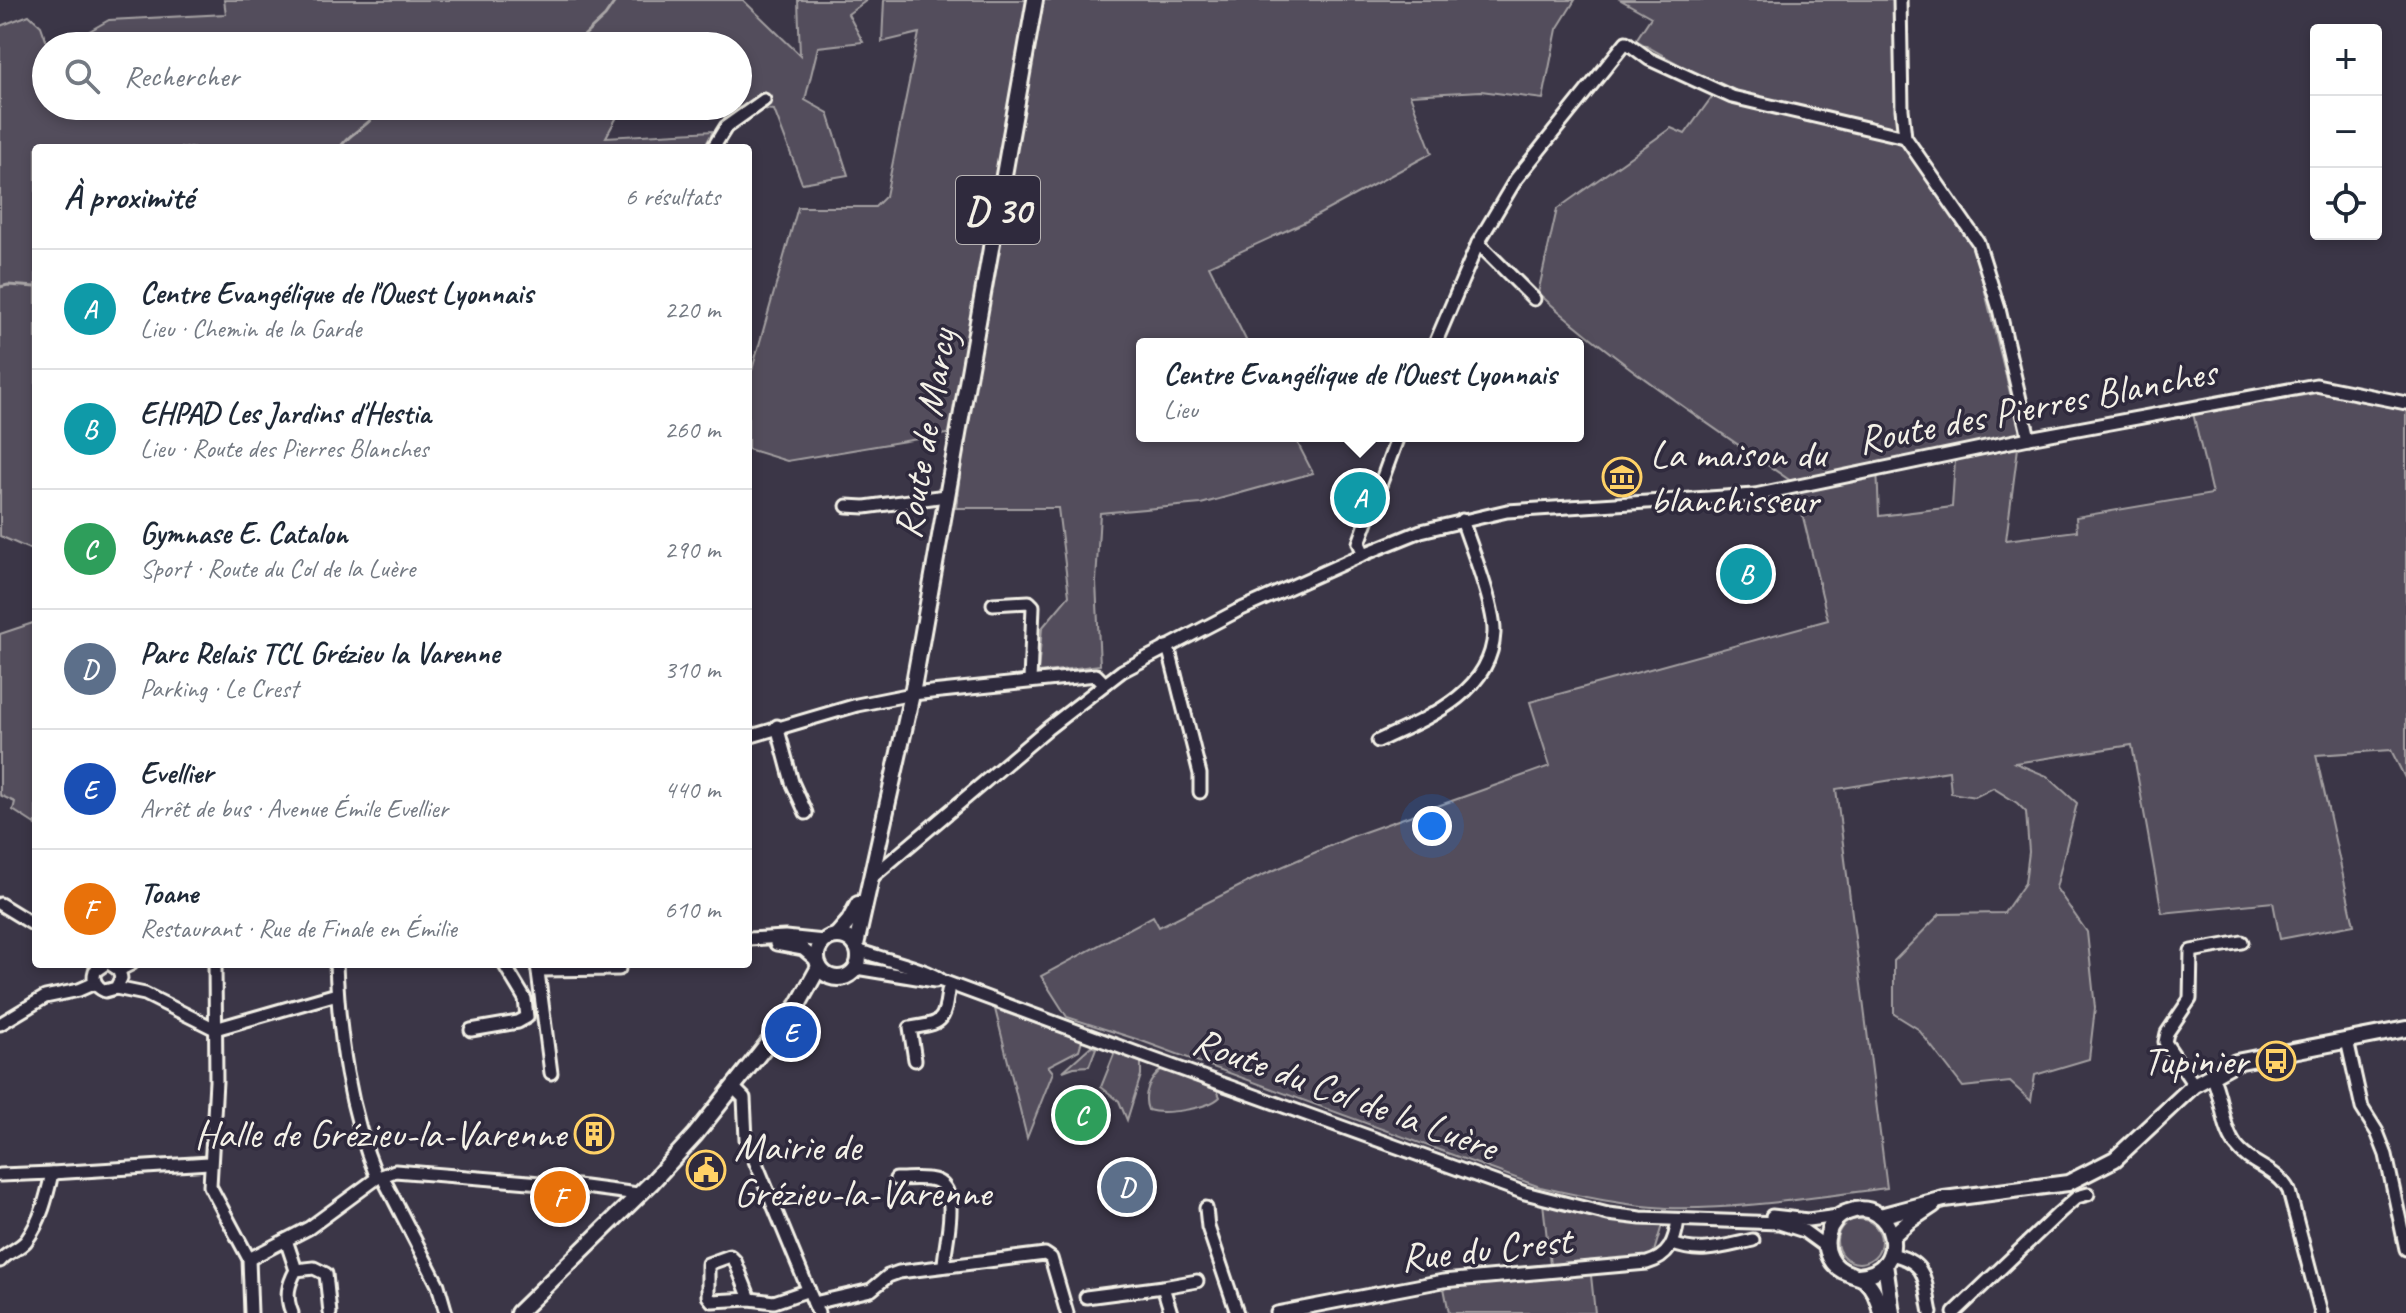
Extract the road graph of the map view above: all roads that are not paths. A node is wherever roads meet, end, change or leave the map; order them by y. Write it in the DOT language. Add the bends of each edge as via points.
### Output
graph roads {
  1 [pos="1035,0"];
  2 [pos="1900,0"];
  3 [pos="764,100"];
  4 [pos="752,109"];
  5 [pos="736,120"];
  6 [pos="1905,137"];
  7 [pos="715,144"];
  8 [pos="1478,243"];
  9 [pos="1534,299"];
  10 [pos="1438,338"];
  11 [pos="2406,403"];
  12 [pos="2029,438"];
  13 [pos="1396,442"];
  14 [pos="946,496"];
  15 [pos="847,506"];
  16 [pos="1462,520"];
  17 [pos="1364,554"];
  18 [pos="993,604"];
  19 [pos="1166,647"];
  20 [pos="1030,681"];
  21 [pos="1104,683"];
  22 [pos="912,694"];
  23 [pos="777,726"];
  24 [pos="752,735"];
  25 [pos="1378,741"];
  26 [pos="1200,792"];
  27 [pos="806,813"];
  28 [pos="871,878"];
  29 [pos="0,904"];
  30 [pos="32,924"];
  31 [pos="830,938"];
  32 [pos="752,940"];
  33 [pos="752,941"];
  34 [pos="2242,942"];
  35 [pos="857,948"];
  36 [pos="817,964"];
  37 [pos="103,968"];
  38 [pos="108,968"];
  39 [pos="215,968"];
  40 [pos="336,968"];
  41 [pos="506,968"];
  42 [pos="537,968"];
  43 [pos="578,968"];
  44 [pos="856,968"];
  45 [pos="619,969"];
  46 [pos="832,978"];
  47 [pos="95,983"];
  48 [pos="945,986"];
  49 [pos="116,988"];
  50 [pos="337,994"];
  51 [pos="798,1005"];
  52 [pos="0,1024"];
  53 [pos="215,1029"];
  54 [pos="2406,1029"];
  55 [pos="471,1030"];
  56 [pos="2347,1040"];
  57 [pos="915,1060"];
  58 [pos="551,1073"];
  59 [pos="2211,1074"];
  60 [pos="2194,1085"];
  61 [pos="733,1087"];
  62 [pos="209,1163"];
  63 [pos="52,1173"];
  64 [pos="0,1175"];
  65 [pos="380,1177"];
  66 [pos="896,1179"];
  67 [pos="638,1194"];
  68 [pos="2088,1194"];
  69 [pos="1944,1199"];
  70 [pos="1206,1208"];
  71 [pos="1839,1216"];
  72 [pos="1880,1216"];
  73 [pos="1737,1219"];
  74 [pos="1678,1220"];
  75 [pos="1892,1236"];
  76 [pos="286,1240"];
  77 [pos="1753,1240"];
  78 [pos="1673,1244"];
  79 [pos="1826,1247"];
  80 [pos="2406,1249"];
  81 [pos="249,1259"];
  82 [pos="1888,1259"];
  83 [pos="0,1261"];
  84 [pos="944,1266"];
  85 [pos="296,1270"];
  86 [pos="1858,1276"];
  87 [pos="1197,1281"];
  88 [pos="1163,1287"];
  89 [pos="809,1290"];
  90 [pos="1086,1297"];
  91 [pos="750,1299"];
  92 [pos="816,1308"];
  93 [pos="251,1313"];
  94 [pos="292,1313"];
  95 [pos="330,1313"];
  96 [pos="446,1313"];
  97 [pos="518,1313"];
  98 [pos="1067,1313"];
  99 [pos="1171,1313"];
  100 [pos="1237,1313"];
  101 [pos="1277,1313"];
  102 [pos="1881,1313"];
  103 [pos="1892,1313"];
  104 [pos="1931,1313"];
  105 [pos="1954,1313"];
  106 [pos="2321,1313"];
  1 -- 14 [label="main road, Route de Marcy / D 30"];
  2 -- 6 [label="street"];
  3 -- 4 [label="street"];
  5 -- 7 [label="street"];
  6 -- 8 [label="street" via="1732,97 1649,59 1626,42 1527,163"];
  6 -- 12 [label="street" via="1978,242"];
  8 -- 9 [label="street"];
  8 -- 10 [label="street"];
  11 -- 12 [label="street, Route des Pierres Blanches" via="2316,385"];
  12 -- 16 [label="street, Route des Pierres Blanches" via="1755,495 1507,511"];
  13 -- 17 [label="street" via="1359,543"];
  14 -- 15 [label="street"];
  14 -- 22 [label="main road, Route de Marcy / D 30"];
  16 -- 17 [label="street, Route des Pierres Blanches"];
  16 -- 25 [label="street" via="1494,631 1490,657 1460,696"];
  17 -- 19 [label="street, Route des Pierres Blanches"];
  18 -- 20 [label="street" via="1033,606"];
  19 -- 21 [label="street, Route des Pierres Blanches"];
  19 -- 26 [label="street" via="1200,774"];
  20 -- 21 [label="street" via="1096,675"];
  20 -- 22 [label="street"];
  21 -- 28 [label="street, Route des Pierres Blanches"];
  22 -- 23 [label="street"];
  22 -- 28 [label="main road, Route de Marcy / D 30"];
  23 -- 24 [label="street"];
  23 -- 27 [label="street"];
  28 -- 31 [label="main road, Route de Marcy / D 30" via="855,911"];
  28 -- 35 [label="main road, Route de Marcy / D 30"];
  29 -- 30 [label="street"];
  31 -- 32 [label="street"];
  31 -- 35 [label="main road" via="844,936"];
  31 -- 36 [label="main road" via="819,946"];
  33 -- 36 [label="street" via="803,949"];
  34 -- 60 [label="street" via="2191,951 2190,999 2165,1042"];
  35 -- 44 [label="main road"];
  35 -- 48 [label="street, Route du Col de la Luère" via="935,975"];
  36 -- 46 [label="main road"];
  36 -- 51 [label="main road"];
  37 -- 47 [label="street" via="94,974"];
  38 -- 49 [label="street" via="121,978"];
  39 -- 53 [label="street"];
  40 -- 50 [label="street"];
  41 -- 55 [label="street" via="525,999 527,1017"];
  42 -- 58 [label="street"];
  43 -- 45 [label="street"];
  44 -- 46 [label="main road" via="841,979"];
  44 -- 48 [label="street, Route du Col de la Luère"];
  46 -- 51 [label="main road"];
  47 -- 49 [label="street" via="105,991"];
  47 -- 52 [label="street" via="45,997"];
  48 -- 57 [label="street" via="945,1016 938,1023 910,1028"];
  48 -- 74 [label="street, Route du Col de la Luère" via="1525,1193 1608,1214"];
  49 -- 53 [label="street" via="145,994"];
  50 -- 53 [label="street"];
  50 -- 65 [label="street" via="356,1122"];
  51 -- 61 [label="main road"];
  53 -- 62 [label="street"];
  54 -- 56 [label="main road"];
  56 -- 59 [label="main road" via="2259,1055"];
  56 -- 80 [label="street" via="2362,1108 2386,1155"];
  59 -- 60 [label="main road"];
  59 -- 106 [label="street" via="2236,1146 2278,1175 2289,1191"];
  60 -- 69 [label="main road" via="2115,1159 2085,1176"];
  61 -- 67 [label="main road" via="686,1146"];
  61 -- 89 [label="street" via="744,1098 746,1139"];
  62 -- 63 [label="street"];
  62 -- 81 [label="street" via="210,1186"];
  63 -- 64 [label="street"];
  63 -- 83 [label="street" via="34,1227 25,1242"];
  65 -- 67 [label="street" via="412,1171"];
  65 -- 76 [label="street"];
  65 -- 96 [label="street" via="438,1285"];
  66 -- 84 [label="street" via="930,1179 942,1183 948,1193"];
  67 -- 97 [label="main road"];
  68 -- 105 [label="street" via="2077,1197"];
  69 -- 72 [label="main road"];
  69 -- 75 [label="main road"];
  70 -- 100 [label="street"];
  71 -- 72 [label="main road" via="1859,1209"];
  71 -- 73 [label="street, Route du Col de la Luère"];
  71 -- 79 [label="main road"];
  72 -- 75 [label="main road"];
  73 -- 74 [label="street, Route du Col de la Luère"];
  73 -- 79 [label="street, Route du Col de la Luère" via="1789,1226"];
  74 -- 78 [label="street"];
  75 -- 82 [label="main road"];
  76 -- 81 [label="street"];
  76 -- 85 [label="street"];
  77 -- 78 [label="street" via="1704,1251"];
  78 -- 101 [label="street, Rue du Crest" via="1665,1255 1647,1263 1443,1281"];
  79 -- 86 [label="main road" via="1837,1267"];
  81 -- 93 [label="street"];
  82 -- 86 [label="main road" via="1873,1273"];
  82 -- 103 [label="main road"];
  82 -- 104 [label="street" via="1911,1259 1919,1268"];
  84 -- 92 [label="street" via="899,1272 871,1290"];
  84 -- 98 [label="street" via="1045,1254 1051,1258"];
  85 -- 94 [label="street" via="288,1285"];
  85 -- 95 [label="street" via="314,1268 326,1274"];
  86 -- 102 [label="main road" via="1873,1290"];
  87 -- 88 [label="street"];
  88 -- 90 [label="street"];
  88 -- 99 [label="street"];
  89 -- 91 [label="street" via="774,1302"];
  89 -- 92 [label="street"];
  91 -- 91 [label="street" via="730,1256 708,1264 712,1301"];
}
